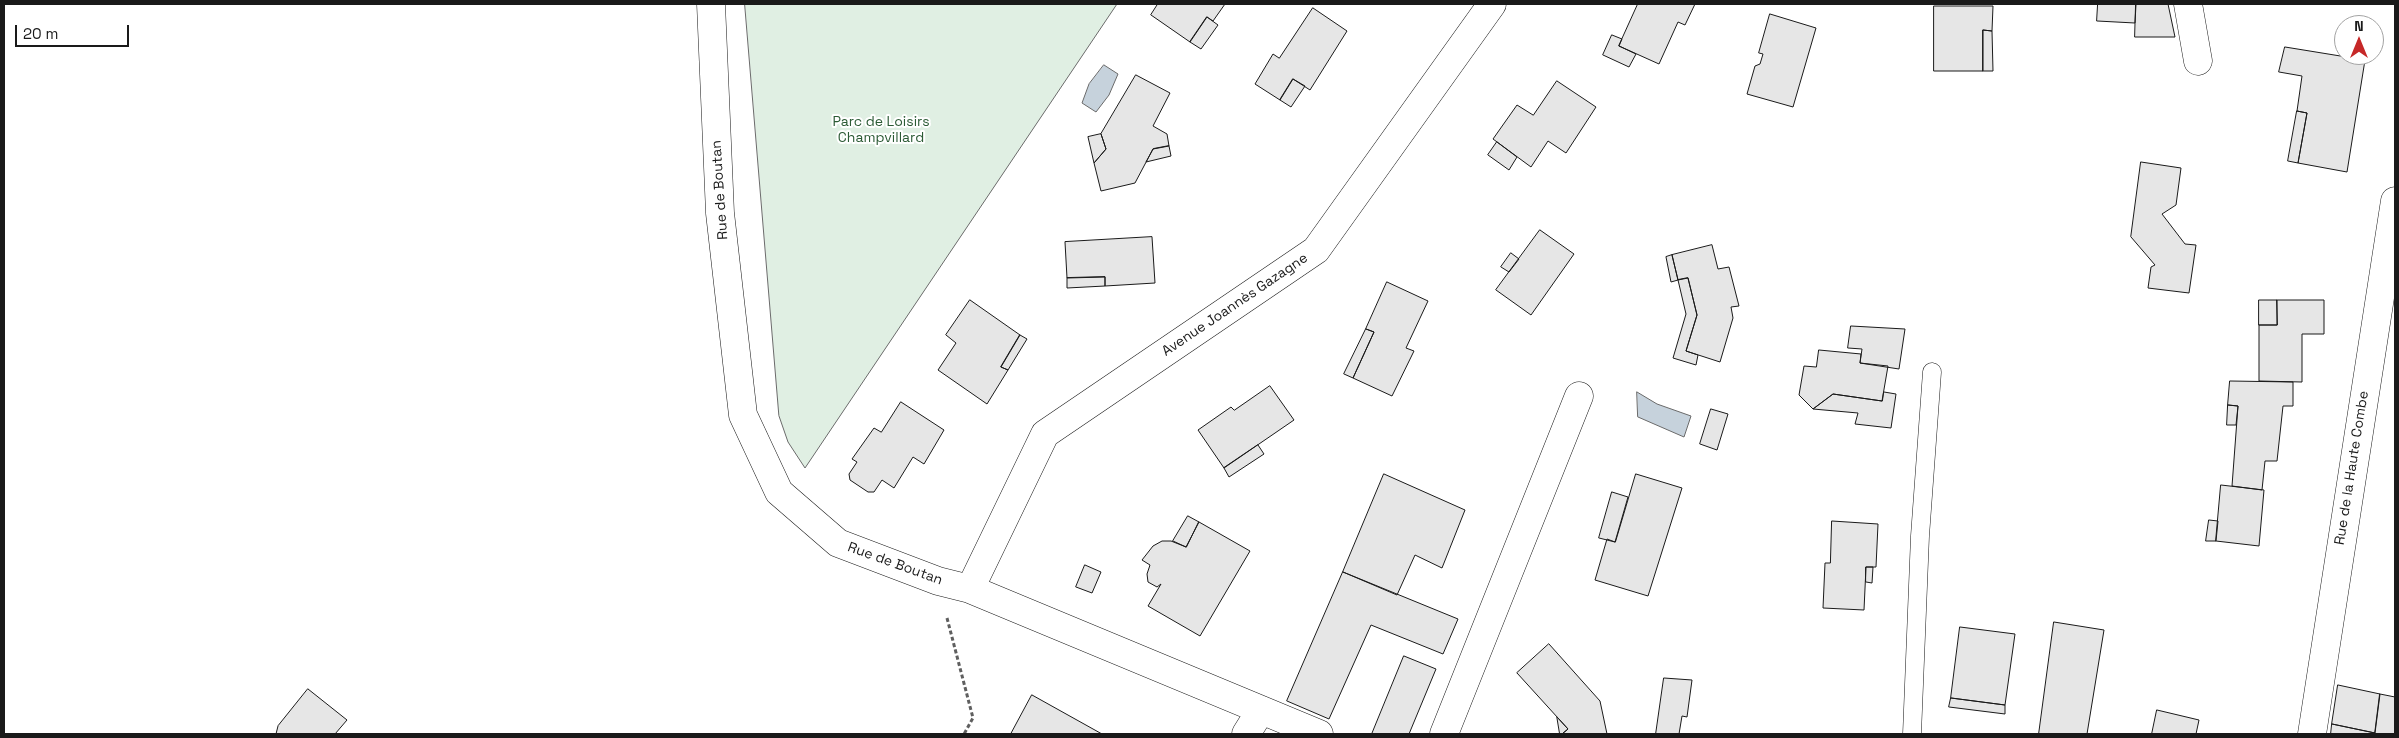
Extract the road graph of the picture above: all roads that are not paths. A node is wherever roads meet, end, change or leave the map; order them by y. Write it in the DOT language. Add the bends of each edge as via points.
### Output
graph roads {
  1 [pos="710,4"];
  2 [pos="1492,4"];
  3 [pos="2188,4"];
  4 [pos="2198,61"];
  5 [pos="2395,201"];
  6 [pos="1932,372"];
  7 [pos="1579,396"];
  8 [pos="970,589"];
  9 [pos="1263,722"];
  10 [pos="1246,734"];
  11 [pos="1319,734"];
  12 [pos="1444,734"];
  13 [pos="1912,734"];
  14 [pos="2312,734"];
  1 -- 8 [label="street, Rue de Boutan" via="720,213 743,415 779,492 838,543"];
  2 -- 8 [label="street, Avenue Joannès Gazagne" via="1316,250 1045,434"];
  3 -- 4 [label="street"];
  5 -- 14 [label="street, Rue de la Haute Combe"];
  6 -- 13 [label="lane" via="1920,536"];
  7 -- 12 [label="street"];
  8 -- 9 [label="street, Rue de Boutan"];
  9 -- 10 [label="street"];
  9 -- 11 [label="street, Rue de Boutan"];
}
